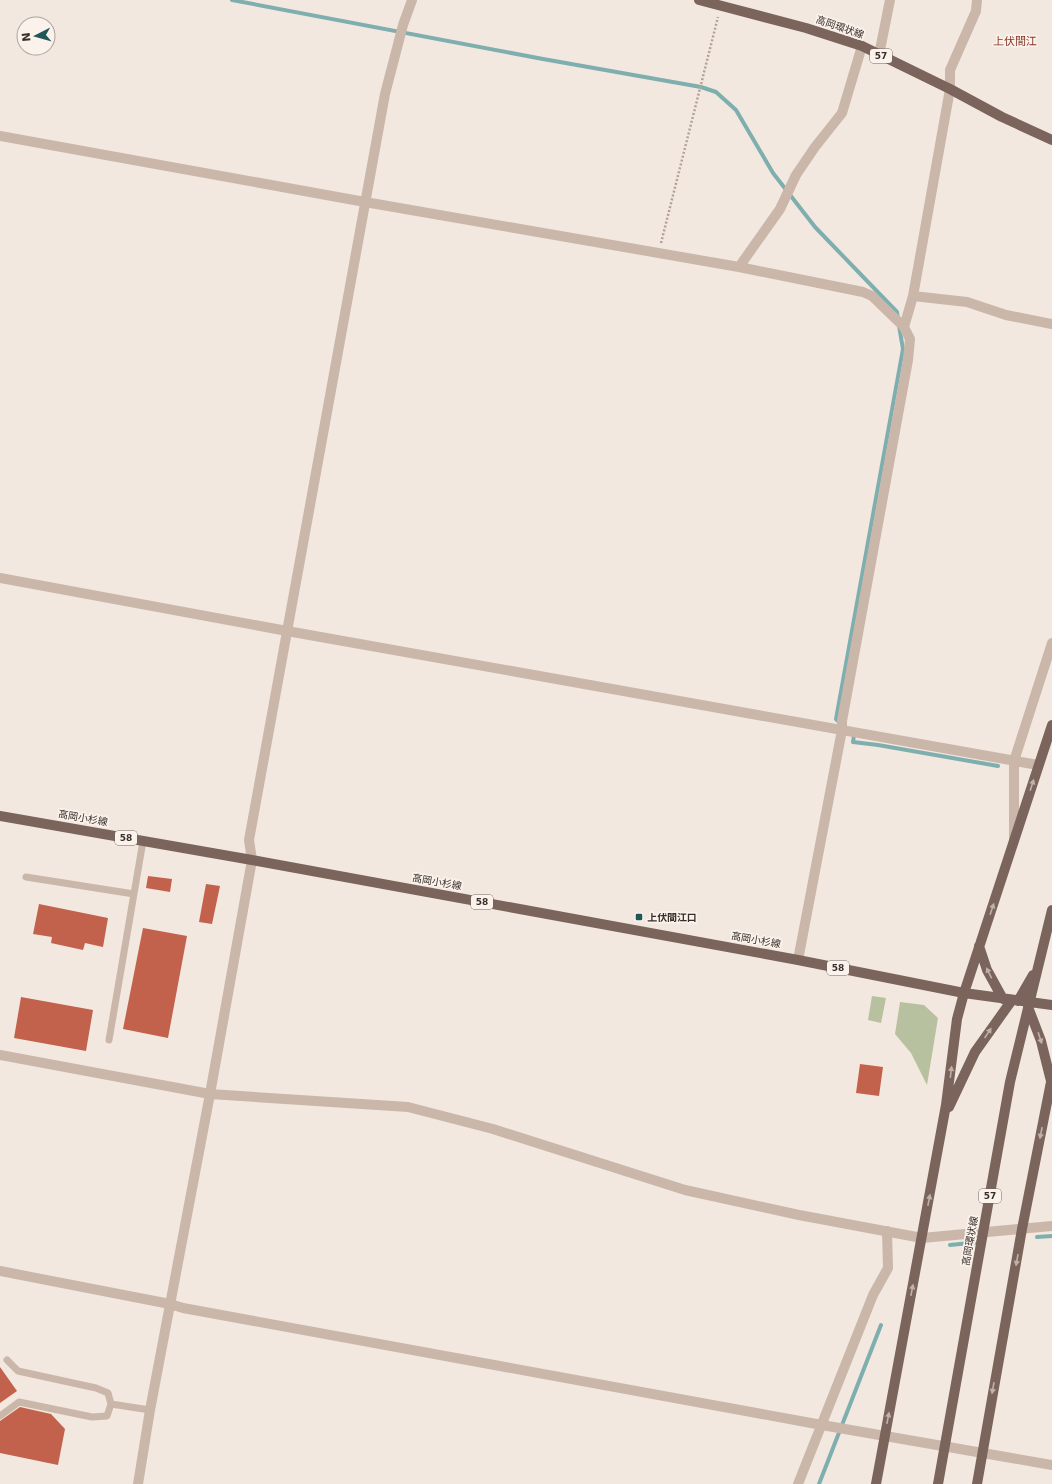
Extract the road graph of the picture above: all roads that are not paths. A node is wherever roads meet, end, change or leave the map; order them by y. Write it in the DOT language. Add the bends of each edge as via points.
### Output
graph roads {
  1 [pos="412,0"];
  2 [pos="699,0"];
  3 [pos="890,0"];
  4 [pos="977,0"];
  5 [pos="862,46"];
  6 [pos="879,55"];
  7 [pos="950,89"];
  8 [pos="0,136"];
  9 [pos="1052,140"];
  10 [pos="365,202"];
  11 [pos="740,267"];
  12 [pos="913,296"];
  13 [pos="1052,324"];
  14 [pos="904,327"];
  15 [pos="0,578"];
  16 [pos="287,631"];
  17 [pos="1052,643"];
  18 [pos="1052,725"];
  19 [pos="842,728"];
  20 [pos="1014,760"];
  21 [pos="1038,765"];
  22 [pos="0,816"];
  23 [pos="144,841"];
  24 [pos="1014,843"];
  25 [pos="252,860"];
  26 [pos="26,877"];
  27 [pos="134,894"];
  28 [pos="1052,910"];
  29 [pos="1052,943"];
  30 [pos="980,946"];
  31 [pos="798,960"];
  32 [pos="964,993"];
  33 [pos="1015,1000"];
  34 [pos="1052,1006"];
  35 [pos="109,1040"];
  36 [pos="0,1055"];
  37 [pos="1052,1077"];
  38 [pos="1052,1081"];
  39 [pos="210,1094"];
  40 [pos="944,1118"];
  41 [pos="1052,1226"];
  42 [pos="1022,1229"];
  43 [pos="887,1232"];
  44 [pos="922,1238"];
  45 [pos="0,1271"];
  46 [pos="170,1304"];
  47 [pos="7,1360"];
  48 [pos="112,1404"];
  49 [pos="150,1410"];
  50 [pos="0,1416"];
  51 [pos="822,1425"];
  52 [pos="885,1435"];
  53 [pos="982,1452"];
  54 [pos="1052,1465"];
  55 [pos="138,1484"];
  56 [pos="798,1484"];
  57 [pos="876,1484"];
  58 [pos="938,1484"];
  59 [pos="977,1484"];
  1 -- 10 [label="street" via="385,94"];
  2 -- 5 [label="main road, 高岡環状線 / 57" via="806,28"];
  3 -- 6 [label="street"];
  4 -- 7 [label="street" via="976,11 950,70"];
  5 -- 6 [label="main road, 高岡環状線 / 57"];
  5 -- 11 [label="street" via="842,113 796,175 780,209"];
  6 -- 7 [label="main road, 高岡環状線 / 57"];
  7 -- 9 [label="main road, 高岡環状線 / 57"];
  7 -- 12 [label="street"];
  8 -- 10 [label="street"];
  10 -- 11 [label="street"];
  10 -- 16 [label="street"];
  11 -- 14 [label="street" via="863,292 872,296"];
  12 -- 13 [label="street" via="967,302 1006,316"];
  12 -- 14 [label="street"];
  14 -- 19 [label="street" via="910,339 908,360"];
  15 -- 16 [label="street"];
  16 -- 19 [label="street"];
  16 -- 25 [label="street" via="249,840"];
  17 -- 20 [label="street"];
  18 -- 21 [label="main road"];
  19 -- 20 [label="street"];
  19 -- 31 [label="street"];
  20 -- 21 [label="street"];
  20 -- 24 [label="street"];
  24 -- 21 [label="main road, one-way"];
  22 -- 23 [label="main road, 高岡小杉線 / 58"];
  23 -- 25 [label="main road, 高岡小杉線 / 58"];
  23 -- 27 [label="lane"];
  30 -- 24 [label="main road, one-way"];
  25 -- 31 [label="main road, 高岡小杉線 / 58"];
  25 -- 39 [label="street"];
  26 -- 27 [label="lane"];
  27 -- 35 [label="lane"];
  28 -- 58 [label="main road, 高岡環状線 / 57" via="1010,1082"];
  29 -- 33 [label="main road"];
  30 -- 32 [label="main road"];
  33 -- 30 [label="main road, one-way" via="987,970"];
  31 -- 32 [label="main road, 高岡小杉線 / 58"];
  32 -- 33 [label="main road"];
  40 -- 32 [label="main road, one-way" via="957,1020"];
  33 -- 34 [label="main road"];
  33 -- 38 [label="main road, one-way" via="1041,1041"];
  40 -- 33 [label="main road, one-way" via="975,1052"];
  36 -- 39 [label="street"];
  37 -- 38 [label="main road"];
  38 -- 42 [label="main road, one-way"];
  39 -- 43 [label="street" via="408,1107 493,1129 685,1190"];
  39 -- 46 [label="street"];
  44 -- 40 [label="main road, one-way"];
  41 -- 42 [label="street"];
  42 -- 44 [label="street"];
  42 -- 53 [label="main road, one-way"];
  43 -- 44 [label="street"];
  43 -- 51 [label="street" via="888,1268 873,1296"];
  52 -- 44 [label="main road, one-way"];
  45 -- 46 [label="street"];
  46 -- 49 [label="street"];
  46 -- 51 [label="street"];
  47 -- 48 [label="lane" via="18,1371 96,1388 108,1393"];
  48 -- 49 [label="lane"];
  48 -- 50 [label="lane" via="107,1416 92,1417 18,1402"];
  49 -- 55 [label="street"];
  51 -- 52 [label="street"];
  51 -- 56 [label="street"];
  52 -- 53 [label="street"];
  52 -- 57 [label="main road"];
  53 -- 54 [label="street"];
  53 -- 59 [label="main road"];
}
